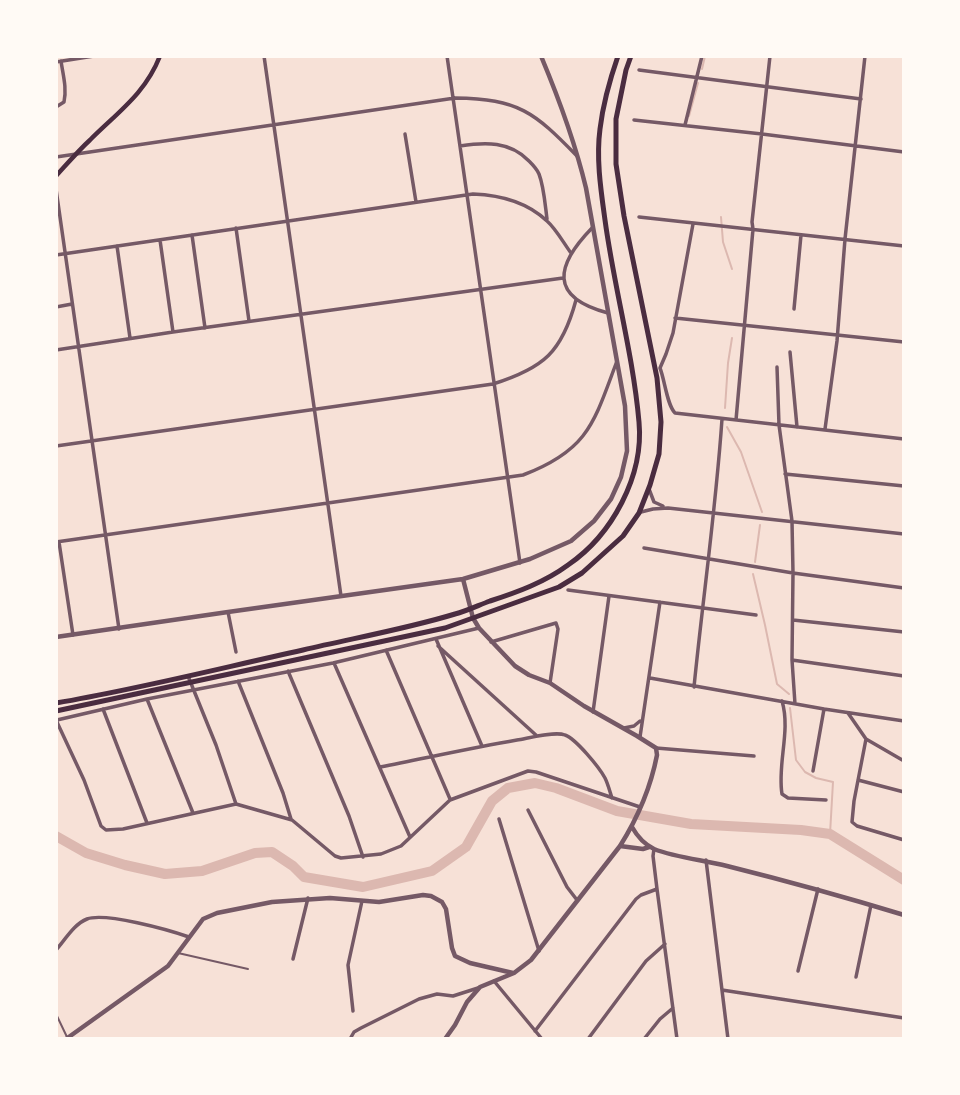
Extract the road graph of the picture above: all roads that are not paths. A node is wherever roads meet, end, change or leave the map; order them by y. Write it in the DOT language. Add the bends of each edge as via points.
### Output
graph roads {
  1 [pos="94,56"];
  2 [pos="160,56"];
  3 [pos="264,56"];
  4 [pos="447,56"];
  5 [pos="541,56"];
  6 [pos="618,56"];
  7 [pos="631,56"];
  8 [pos="702,56"];
  9 [pos="770,56"];
  10 [pos="865,56"];
  11 [pos="59,61"];
  12 [pos="639,70"];
  13 [pos="696,78"];
  14 [pos="767,87"];
  15 [pos="453,99"];
  16 [pos="861,99"];
  17 [pos="56,107"];
  18 [pos="634,120"];
  19 [pos="685,125"];
  20 [pos="274,126"];
  21 [pos="405,134"];
  22 [pos="762,134"];
  23 [pos="855,145"];
  24 [pos="460,146"];
  25 [pos="904,152"];
  26 [pos="77,154"];
  27 [pos="56,157"];
  28 [pos="578,158"];
  29 [pos="56,176"];
  30 [pos="56,189"];
  31 [pos="467,195"];
  32 [pos="416,202"];
  33 [pos="639,217"];
  34 [pos="288,221"];
  35 [pos="547,221"];
  36 [pos="693,224"];
  37 [pos="236,228"];
  38 [pos="593,228"];
  39 [pos="753,229"];
  40 [pos="192,235"];
  41 [pos="801,235"];
  42 [pos="160,239"];
  43 [pos="845,239"];
  44 [pos="117,246"];
  45 [pos="904,246"];
  46 [pos="65,253"];
  47 [pos="571,253"];
  48 [pos="56,255"];
  49 [pos="563,278"];
  50 [pos="480,289"];
  51 [pos="576,300"];
  52 [pos="72,304"];
  53 [pos="56,307"];
  54 [pos="794,309"];
  55 [pos="608,313"];
  56 [pos="301,315"];
  57 [pos="675,318"];
  58 [pos="249,321"];
  59 [pos="746,325"];
  60 [pos="205,328"];
  61 [pos="173,332"];
  62 [pos="838,335"];
  63 [pos="130,338"];
  64 [pos="904,342"];
  65 [pos="78,346"];
  66 [pos="56,350"];
  67 [pos="790,352"];
  68 [pos="617,361"];
  69 [pos="777,367"];
  70 [pos="657,368"];
  71 [pos="494,384"];
  72 [pos="314,410"];
  73 [pos="723,419"];
  74 [pos="735,420"];
  75 [pos="779,425"];
  76 [pos="797,427"];
  77 [pos="825,429"];
  78 [pos="904,439"];
  79 [pos="92,441"];
  80 [pos="56,446"];
  81 [pos="785,474"];
  82 [pos="507,478"];
  83 [pos="904,486"];
  84 [pos="649,489"];
  85 [pos="328,504"];
  86 [pos="668,508"];
  87 [pos="639,513"];
  88 [pos="714,513"];
  89 [pos="792,521"];
  90 [pos="904,534"];
  91 [pos="105,536"];
  92 [pos="57,542"];
  93 [pos="644,548"];
  94 [pos="708,558"];
  95 [pos="520,564"];
  96 [pos="793,573"];
  97 [pos="463,579"];
  98 [pos="904,587"];
  99 [pos="568,590"];
  100 [pos="341,596"];
  101 [pos="609,596"];
  102 [pos="660,602"];
  103 [pos="471,608"];
  104 [pos="702,608"];
  105 [pos="228,611"];
  106 [pos="757,614"];
  107 [pos="473,618"];
  108 [pos="793,620"];
  109 [pos="479,628"];
  110 [pos="119,629"];
  111 [pos="904,632"];
  112 [pos="73,635"];
  113 [pos="56,637"];
  114 [pos="436,638"];
  115 [pos="492,642"];
  116 [pos="438,646"];
  117 [pos="386,650"];
  118 [pos="236,652"];
  119 [pos="792,660"];
  120 [pos="333,663"];
  121 [pos="288,671"];
  122 [pos="904,676"];
  123 [pos="650,678"];
  124 [pos="238,681"];
  125 [pos="190,683"];
  126 [pos="550,683"];
  127 [pos="694,687"];
  128 [pos="146,699"];
  129 [pos="783,702"];
  130 [pos="56,703"];
  131 [pos="794,704"];
  132 [pos="103,709"];
  133 [pos="824,709"];
  134 [pos="56,711"];
  135 [pos="593,712"];
  136 [pos="848,713"];
  137 [pos="642,719"];
  138 [pos="56,720"];
  139 [pos="904,721"];
  140 [pos="624,728"];
  141 [pos="537,736"];
  142 [pos="640,737"];
  143 [pos="866,739"];
  144 [pos="482,746"];
  145 [pos="656,748"];
  146 [pos="430,756"];
  147 [pos="754,756"];
  148 [pos="904,761"];
  149 [pos="380,767"];
  150 [pos="813,771"];
  151 [pos="858,780"];
  152 [pos="904,792"];
  153 [pos="612,798"];
  154 [pos="450,800"];
  155 [pos="826,800"];
  156 [pos="236,804"];
  157 [pos="639,809"];
  158 [pos="528,810"];
  159 [pos="192,813"];
  160 [pos="499,819"];
  161 [pos="292,820"];
  162 [pos="147,823"];
  163 [pos="633,825"];
  164 [pos="410,838"];
  165 [pos="904,840"];
  166 [pos="620,846"];
  167 [pos="652,848"];
  168 [pos="363,857"];
  169 [pos="706,860"];
  170 [pos="657,889"];
  171 [pos="818,889"];
  172 [pos="308,898"];
  173 [pos="577,900"];
  174 [pos="362,901"];
  175 [pos="871,905"];
  176 [pos="904,915"];
  177 [pos="189,937"];
  178 [pos="665,944"];
  179 [pos="56,950"];
  180 [pos="539,951"];
  181 [pos="177,953"];
  182 [pos="293,959"];
  183 [pos="248,970"];
  184 [pos="798,971"];
  185 [pos="513,973"];
  186 [pos="856,977"];
  187 [pos="494,981"];
  188 [pos="480,987"];
  189 [pos="722,990"];
  190 [pos="673,1008"];
  191 [pos="353,1011"];
  192 [pos="56,1014"];
  193 [pos="904,1018"];
  194 [pos="535,1031"];
  195 [pos="67,1038"];
  196 [pos="350,1039"];
  197 [pos="445,1039"];
  198 [pos="542,1039"];
  199 [pos="589,1039"];
  200 [pos="644,1039"];
  201 [pos="677,1039"];
  202 [pos="728,1039"];
  1 -- 11 [label="street"];
  2 -- 26 [label="main road" via="144,86"];
  3 -- 20 [label="street"];
  4 -- 15 [label="street"];
  5 -- 28 [label="street"];
  6 -- 103 [label="main road" via="605,101 599,154 606,228 639,424 634,468 612,522 586,552 553,575"];
  7 -- 70 [label="main road" via="616,119 616,164"];
  8 -- 13 [label="street"];
  9 -- 14 [label="street"];
  10 -- 16 [label="street"];
  11 -- 17 [label="street" via="66,90 64,102"];
  12 -- 13 [label="street"];
  13 -- 14 [label="street"];
  13 -- 19 [label="street"];
  14 -- 16 [label="street"];
  14 -- 22 [label="street"];
  15 -- 20 [label="street"];
  15 -- 24 [label="street"];
  15 -- 28 [label="street" via="489,100 524,110"];
  16 -- 23 [label="street"];
  18 -- 19 [label="street"];
  19 -- 22 [label="street"];
  20 -- 26 [label="street"];
  20 -- 34 [label="street"];
  21 -- 32 [label="street"];
  22 -- 23 [label="street"];
  22 -- 39 [label="street"];
  23 -- 25 [label="street"];
  23 -- 43 [label="street"];
  24 -- 31 [label="street"];
  24 -- 35 [label="street" via="503,145 524,156 540,175"];
  26 -- 27 [label="street"];
  26 -- 29 [label="main road"];
  28 -- 38 [label="street"];
  30 -- 46 [label="street"];
  31 -- 32 [label="street"];
  31 -- 35 [label="street" via="516,202"];
  31 -- 50 [label="street"];
  32 -- 34 [label="street"];
  33 -- 36 [label="street"];
  34 -- 37 [label="street"];
  34 -- 56 [label="street"];
  35 -- 47 [label="street"];
  36 -- 39 [label="street"];
  36 -- 57 [label="street"];
  37 -- 40 [label="street"];
  37 -- 58 [label="street"];
  38 -- 47 [label="street"];
  38 -- 55 [label="street"];
  39 -- 41 [label="street"];
  39 -- 59 [label="street"];
  40 -- 42 [label="street"];
  40 -- 60 [label="street"];
  41 -- 43 [label="street"];
  41 -- 54 [label="street"];
  42 -- 44 [label="street"];
  42 -- 61 [label="street"];
  43 -- 45 [label="street"];
  43 -- 62 [label="street"];
  44 -- 46 [label="street"];
  44 -- 63 [label="street"];
  46 -- 48 [label="street"];
  46 -- 52 [label="street"];
  47 -- 49 [label="street"];
  49 -- 50 [label="street"];
  49 -- 51 [label="street"];
  50 -- 56 [label="street"];
  50 -- 71 [label="street"];
  51 -- 55 [label="street"];
  51 -- 71 [label="street" via="562,339 545,359"];
  52 -- 53 [label="street"];
  52 -- 65 [label="street"];
  55 -- 68 [label="street"];
  56 -- 58 [label="street"];
  56 -- 72 [label="street"];
  57 -- 59 [label="street"];
  57 -- 70 [label="street" via="669,346"];
  58 -- 60 [label="street"];
  59 -- 62 [label="street"];
  59 -- 74 [label="street"];
  60 -- 61 [label="street"];
  61 -- 63 [label="street"];
  62 -- 64 [label="street"];
  62 -- 77 [label="street"];
  63 -- 65 [label="street"];
  65 -- 66 [label="street"];
  65 -- 79 [label="street"];
  67 -- 76 [label="street"];
  68 -- 82 [label="street" via="597,414 580,440 547,465"];
  68 -- 95 [label="street" via="627,433 617,486 603,511 583,532"];
  69 -- 75 [label="street"];
  70 -- 73 [label="street" via="673,412"];
  70 -- 84 [label="main road" via="661,433"];
  71 -- 72 [label="street"];
  71 -- 82 [label="street"];
  72 -- 79 [label="street"];
  72 -- 85 [label="street"];
  73 -- 74 [label="street"];
  73 -- 88 [label="street"];
  74 -- 75 [label="street"];
  75 -- 76 [label="street"];
  75 -- 81 [label="street"];
  76 -- 77 [label="street"];
  77 -- 78 [label="street"];
  79 -- 80 [label="street"];
  79 -- 91 [label="street"];
  81 -- 83 [label="street"];
  81 -- 89 [label="street"];
  82 -- 85 [label="street"];
  82 -- 95 [label="street"];
  84 -- 86 [label="street" via="654,502"];
  84 -- 87 [label="main road"];
  85 -- 91 [label="street"];
  85 -- 100 [label="street"];
  86 -- 87 [label="street"];
  86 -- 88 [label="street"];
  87 -- 107 [label="main road" via="623,536 582,573 543,594"];
  88 -- 89 [label="street"];
  88 -- 94 [label="street"];
  89 -- 90 [label="street"];
  89 -- 96 [label="street"];
  91 -- 92 [label="street"];
  91 -- 110 [label="street"];
  92 -- 112 [label="street"];
  93 -- 94 [label="street"];
  94 -- 96 [label="street"];
  94 -- 104 [label="street"];
  95 -- 97 [label="street"];
  96 -- 98 [label="street"];
  96 -- 108 [label="street"];
  97 -- 100 [label="street"];
  97 -- 103 [label="street"];
  99 -- 101 [label="street"];
  100 -- 105 [label="street"];
  101 -- 102 [label="street"];
  101 -- 135 [label="street"];
  102 -- 104 [label="street"];
  102 -- 123 [label="street"];
  103 -- 107 [label="street"];
  103 -- 125 [label="main road"];
  104 -- 106 [label="street"];
  104 -- 127 [label="street"];
  105 -- 110 [label="street"];
  105 -- 118 [label="street"];
  107 -- 109 [label="street"];
  107 -- 125 [label="main road"];
  108 -- 111 [label="street"];
  108 -- 119 [label="street"];
  109 -- 114 [label="street"];
  109 -- 115 [label="street"];
  110 -- 112 [label="street"];
  112 -- 113 [label="street"];
  114 -- 116 [label="street"];
  114 -- 117 [label="street"];
  115 -- 126 [label="street" via="523,672"];
  115 -- 126 [label="street" via="558,624"];
  116 -- 141 [label="street"];
  116 -- 144 [label="street"];
  117 -- 120 [label="street"];
  117 -- 146 [label="street"];
  119 -- 122 [label="street"];
  119 -- 131 [label="street"];
  120 -- 121 [label="street"];
  120 -- 149 [label="street"];
  121 -- 124 [label="street"];
  121 -- 168 [label="street"];
  123 -- 127 [label="street"];
  123 -- 137 [label="street"];
  124 -- 125 [label="street"];
  124 -- 161 [label="street"];
  125 -- 128 [label="street"];
  125 -- 130 [label="main road"];
  125 -- 134 [label="main road"];
  125 -- 156 [label="street"];
  126 -- 135 [label="street"];
  127 -- 129 [label="street"];
  128 -- 132 [label="street"];
  128 -- 159 [label="street"];
  129 -- 131 [label="street"];
  129 -- 155 [label="street" via="782,794"];
  131 -- 133 [label="street"];
  132 -- 138 [label="street"];
  132 -- 162 [label="street"];
  133 -- 136 [label="street"];
  133 -- 150 [label="street"];
  135 -- 140 [label="street"];
  136 -- 139 [label="street"];
  136 -- 143 [label="street"];
  137 -- 140 [label="street"];
  137 -- 142 [label="street"];
  138 -- 162 [label="street" via="101,826 113,831"];
  140 -- 142 [label="street"];
  141 -- 144 [label="street"];
  141 -- 153 [label="street" via="568,736 598,769"];
  142 -- 145 [label="street"];
  143 -- 148 [label="street"];
  143 -- 151 [label="street"];
  144 -- 146 [label="street"];
  145 -- 147 [label="street"];
  145 -- 157 [label="street"];
  146 -- 149 [label="street"];
  146 -- 154 [label="street"];
  149 -- 164 [label="street"];
  151 -- 152 [label="street"];
  151 -- 165 [label="street" via="852,822"];
  153 -- 154 [label="street" via="528,771"];
  153 -- 157 [label="street"];
  154 -- 164 [label="street"];
  156 -- 159 [label="street"];
  156 -- 161 [label="street"];
  157 -- 163 [label="street"];
  158 -- 173 [label="street"];
  159 -- 162 [label="street"];
  160 -- 180 [label="street"];
  161 -- 168 [label="street" via="335,856"];
  163 -- 166 [label="street"];
  163 -- 167 [label="street" via="639,838"];
  164 -- 168 [label="street" via="393,850"];
  166 -- 167 [label="street"];
  166 -- 173 [label="street"];
  167 -- 169 [label="street"];
  167 -- 170 [label="street"];
  169 -- 171 [label="street"];
  169 -- 189 [label="street"];
  170 -- 178 [label="street"];
  170 -- 194 [label="street" via="636,899"];
  171 -- 175 [label="street"];
  171 -- 184 [label="street"];
  172 -- 174 [label="street"];
  172 -- 177 [label="street" via="209,915"];
  172 -- 182 [label="street"];
  173 -- 180 [label="street"];
  174 -- 185 [label="street" via="423,895 437,898 446,909 455,956"];
  174 -- 191 [label="street" via="348,965"];
  175 -- 176 [label="street"];
  175 -- 186 [label="street"];
  177 -- 179 [label="street" via="94,918 81,922"];
  177 -- 181 [label="street"];
  178 -- 190 [label="street"];
  178 -- 199 [label="street" via="646,961"];
  180 -- 185 [label="street"];
  181 -- 183 [label="lane"];
  181 -- 195 [label="street" via="160,972"];
  185 -- 187 [label="street"];
  187 -- 188 [label="street"];
  187 -- 194 [label="street"];
  188 -- 196 [label="street" via="453,996 419,999 354,1032"];
  188 -- 197 [label="street"];
  189 -- 193 [label="street"];
  189 -- 202 [label="street"];
  190 -- 200 [label="street"];
  190 -- 201 [label="street"];
  192 -- 195 [label="lane"];
  194 -- 198 [label="street"];
}
